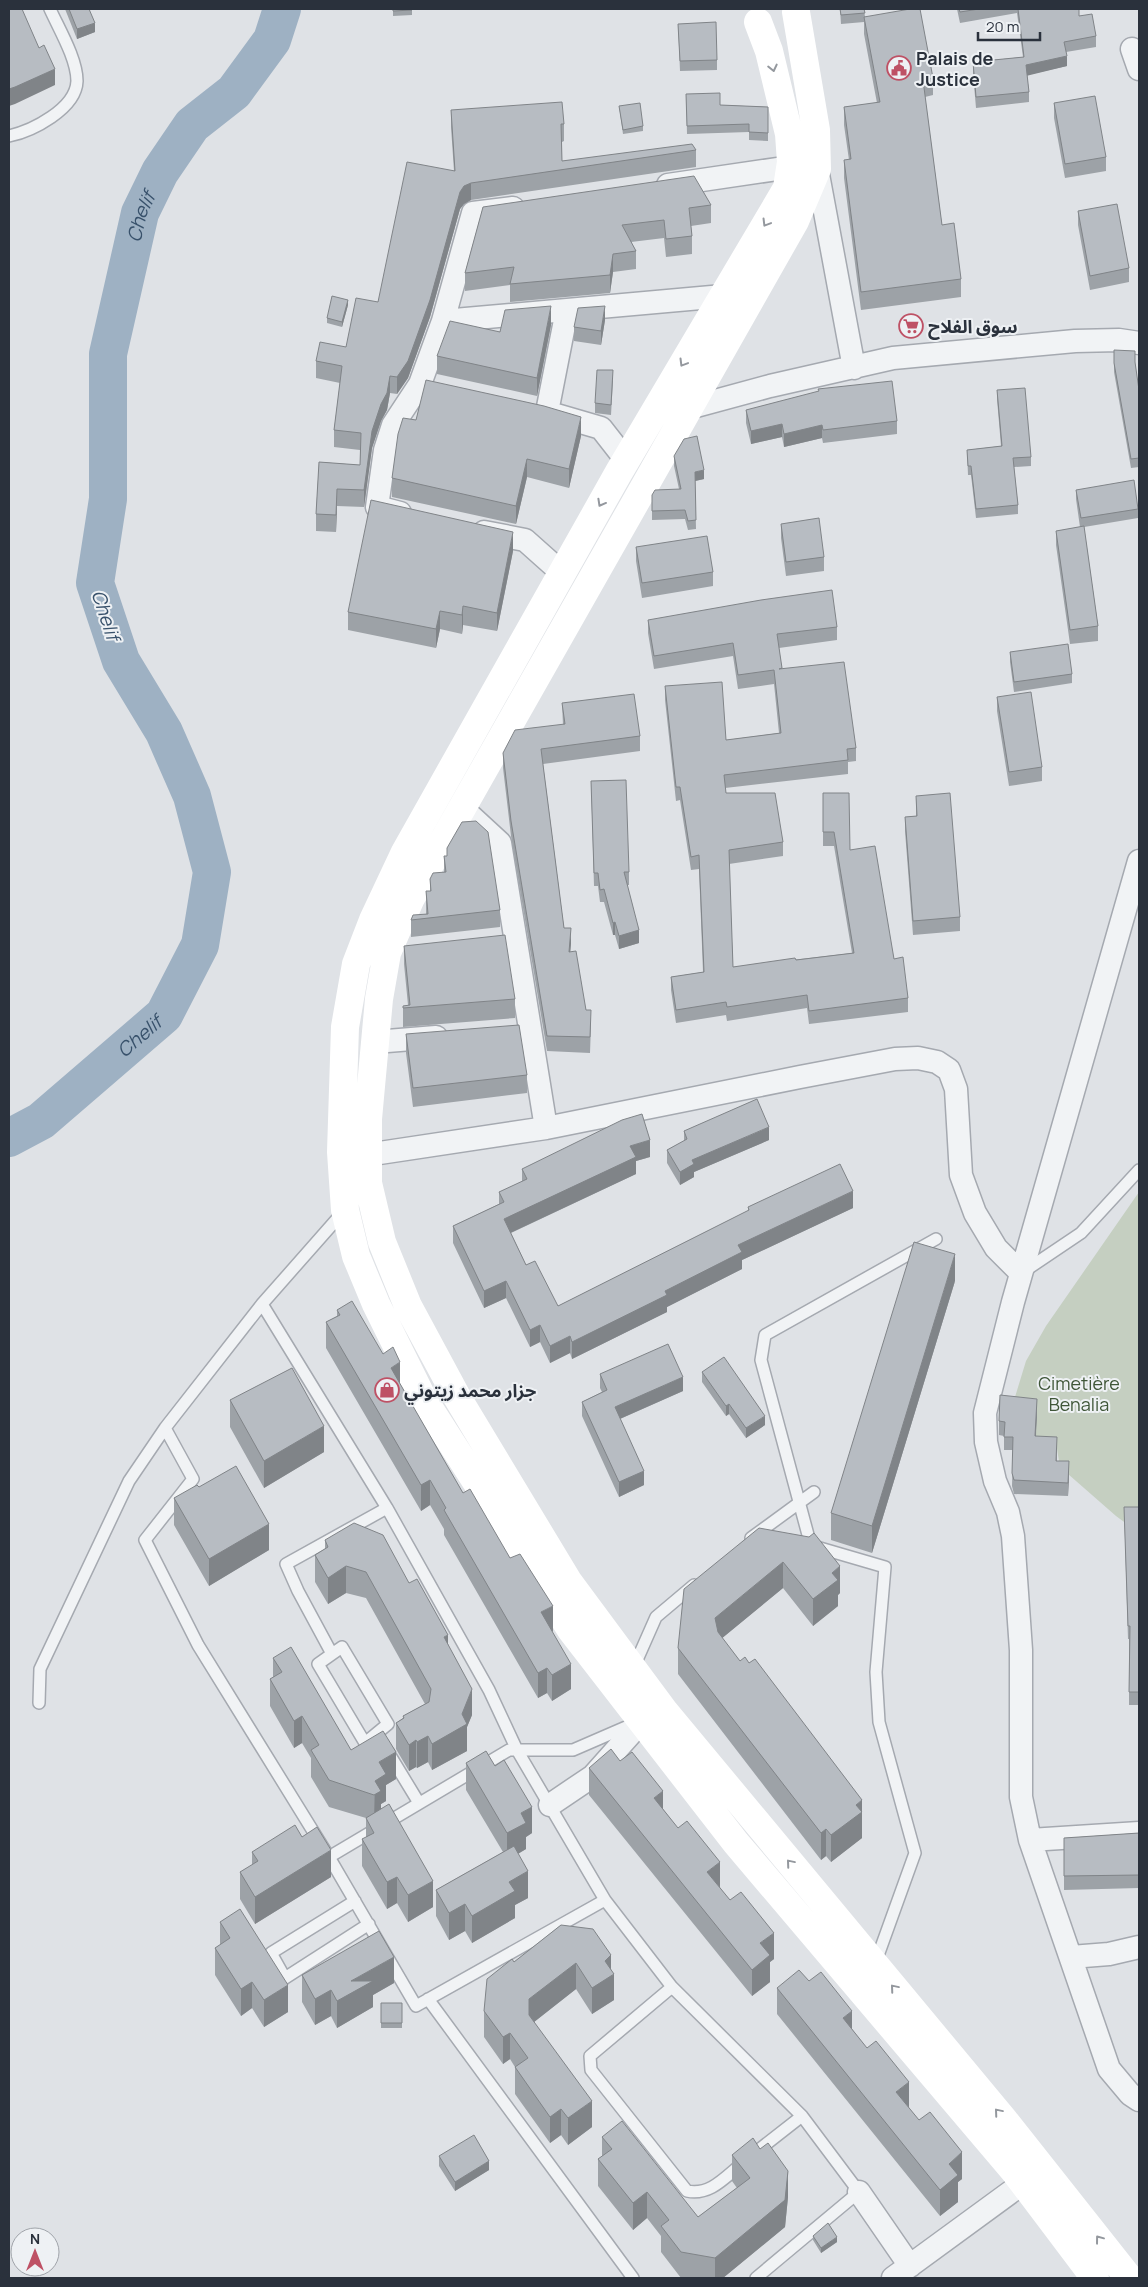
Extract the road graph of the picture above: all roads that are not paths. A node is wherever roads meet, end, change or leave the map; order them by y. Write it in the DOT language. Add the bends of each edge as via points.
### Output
graph roads {
  1 [pos="50,9"];
  2 [pos="797,10"];
  3 [pos="752,16"];
  4 [pos="9,136"];
  5 [pos="791,167"];
  6 [pos="817,169"];
  7 [pos="646,188"];
  8 [pos="531,205"];
  9 [pos="723,296"];
  10 [pos="567,310"];
  11 [pos="443,321"];
  12 [pos="1139,343"];
  13 [pos="854,368"];
  14 [pos="689,408"];
  15 [pos="626,460"];
  16 [pos="425,519"];
  17 [pos="463,528"];
  18 [pos="562,573"];
  19 [pos="462,808"];
  20 [pos="1139,862"];
  21 [pos="452,1036"];
  22 [pos="375,1042"];
  23 [pos="546,1128"];
  24 [pos="368,1155"];
  25 [pos="341,1159"];
  26 [pos="1139,1170"];
  27 [pos="345,1210"];
  28 [pos="936,1239"];
  29 [pos="1021,1273"];
  30 [pos="262,1304"];
  31 [pos="165,1428"];
  32 [pos="814,1492"];
  33 [pos="800,1502"];
  34 [pos="387,1508"];
  35 [pos="758,1533"];
  36 [pos="775,1537"];
  37 [pos="740,1546"];
  38 [pos="705,1575"];
  39 [pos="332,1654"];
  40 [pos="633,1669"];
  41 [pos="39,1703"];
  42 [pos="651,1713"];
  43 [pos="377,1733"];
  44 [pos="517,1750"];
  45 [pos="419,1803"];
  46 [pos="550,1805"];
  47 [pos="1139,1833"];
  48 [pos="1030,1840"];
  49 [pos="329,1857"];
  50 [pos="355,1900"];
  51 [pos="605,1900"];
  52 [pos="369,1924"];
  53 [pos="1139,1947"];
  54 [pos="1071,1956"];
  55 [pos="875,1965"];
  56 [pos="672,1987"];
  57 [pos="428,1999"];
  58 [pos="1139,2100"];
  59 [pos="802,2116"];
  60 [pos="1023,2183"];
  61 [pos="859,2192"];
  62 [pos="902,2272"];
  63 [pos="633,2278"];
  64 [pos="756,2278"];
  65 [pos="1095,2278"];
  66 [pos="1129,2278"];
  1 -- 4 [label="lane" via="70,55 77,82 71,100 51,117 26,132"];
  2 -- 3 [label="street" via="782,25 773,26"];
  2 -- 6 [label="street" via="816,130"];
  3 -- 5 [label="street, one-way" via="769,51 789,134"];
  5 -- 7 [label="street"];
  5 -- 9 [label="street, one-way" via="787,188"];
  6 -- 13 [label="street"];
  6 -- 14 [label="street" via="795,221"];
  8 -- 11 [label="street" via="473,214"];
  9 -- 10 [label="street"];
  9 -- 15 [label="street, one-way"];
  10 -- 11 [label="street"];
  10 -- 15 [label="street" via="538,411 601,428"];
  11 -- 16 [label="street" via="430,386 393,425 377,507"];
  12 -- 13 [label="street" via="1119,340 1025,346 893,358"];
  13 -- 14 [label="street"];
  14 -- 19 [label="street"];
  15 -- 18 [label="street, one-way"];
  17 -- 18 [label="street" via="525,540"];
  18 -- 25 [label="street" via="405,852 356,964 345,1027"];
  19 -- 22 [label="street" via="411,898 397,952 379,999"];
  19 -- 23 [label="street" via="500,843 506,940 520,1031"];
  20 -- 29 [label="street"];
  21 -- 22 [label="street"];
  22 -- 24 [label="street"];
  23 -- 24 [label="street"];
  23 -- 29 [label="street" via="895,1059 918,1058 937,1062 949,1070 956,1089 961,1175 975,1213 996,1248"];
  24 -- 25 [label="street"];
  24 -- 40 [label="street" via="368,1183 382,1242 408,1306 457,1397 568,1581"];
  25 -- 27 [label="street"];
  26 -- 29 [label="lane" via="1081,1233"];
  27 -- 30 [label="lane"];
  27 -- 42 [label="street" via="356,1256 422,1397 571,1630"];
  28 -- 33 [label="lane" via="765,1335 761,1360"];
  29 -- 48 [label="street" via="985,1412 988,1450 1013,1536 1020,1650 1021,1797"];
  30 -- 31 [label="lane"];
  30 -- 34 [label="lane"];
  31 -- 41 [label="lane" via="129,1481 40,1669"];
  31 -- 49 [label="lane" via="193,1479 145,1540 198,1645"];
  32 -- 33 [label="lane"];
  33 -- 35 [label="lane"];
  33 -- 55 [label="lane" via="806,1544 885,1567 876,1672 879,1722 915,1853"];
  34 -- 39 [label="lane" via="286,1564"];
  34 -- 44 [label="lane" via="489,1690"];
  35 -- 36 [label="lane"];
  35 -- 37 [label="lane"];
  38 -- 40 [label="lane" via="656,1617"];
  39 -- 43 [label="lane" via="342,1647 388,1724"];
  39 -- 43 [label="lane" via="318,1664 322,1672 365,1743"];
  40 -- 42 [label="street"];
  42 -- 44 [label="lane" via="573,1750"];
  42 -- 46 [label="street" via="593,1776"];
  55 -- 42 [label="street, one-way"];
  42 -- 60 [label="street" via="736,1843"];
  43 -- 45 [label="lane"];
  44 -- 45 [label="lane" via="509,1750"];
  44 -- 46 [label="lane"];
  45 -- 49 [label="lane"];
  46 -- 51 [label="lane"];
  47 -- 48 [label="street"];
  48 -- 54 [label="street"];
  49 -- 50 [label="lane"];
  50 -- 52 [label="lane"];
  50 -- 52 [label="lane" via="271,1953 285,1978"];
  51 -- 56 [label="lane"];
  51 -- 57 [label="lane"];
  52 -- 57 [label="lane" via="416,2006"];
  53 -- 54 [label="street" via="1109,1954"];
  54 -- 58 [label="street" via="1109,2069"];
  66 -- 55 [label="street, one-way"];
  56 -- 59 [label="lane"];
  56 -- 59 [label="lane" via="590,2056 592,2070 687,2191 708,2191"];
  57 -- 63 [label="lane"];
  59 -- 61 [label="lane"];
  60 -- 62 [label="street"];
  60 -- 65 [label="street"];
  61 -- 62 [label="street"];
  61 -- 64 [label="lane"];
}
